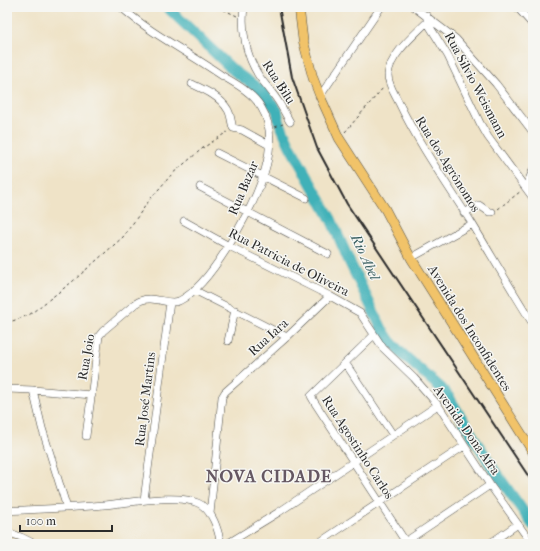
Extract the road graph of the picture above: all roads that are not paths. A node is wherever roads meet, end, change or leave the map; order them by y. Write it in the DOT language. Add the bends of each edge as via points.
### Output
graph roads {
  1 [pos="121,7"];
  2 [pos="244,7"];
  3 [pos="299,7"];
  4 [pos="381,7"];
  5 [pos="414,7"];
  6 [pos="517,7"];
  7 [pos="427,19"];
  8 [pos="533,25"];
  9 [pos="192,84"];
  10 [pos="320,96"];
  11 [pos="288,123"];
  12 [pos="533,132"];
  13 [pos="269,145"];
  14 [pos="217,153"];
  15 [pos="533,170"];
  16 [pos="264,177"];
  17 [pos="200,187"];
  18 [pos="526,187"];
  19 [pos="306,198"];
  20 [pos="533,198"];
  21 [pos="248,212"];
  22 [pos="492,212"];
  23 [pos="464,214"];
  24 [pos="184,221"];
  25 [pos="472,224"];
  26 [pos="229,246"];
  27 [pos="328,254"];
  28 [pos="410,258"];
  29 [pos="194,290"];
  30 [pos="330,296"];
  31 [pos="170,302"];
  32 [pos="235,310"];
  33 [pos="533,324"];
  34 [pos="374,335"];
  35 [pos="287,337"];
  36 [pos="228,341"];
  37 [pos="346,364"];
  38 [pos="7,389"];
  39 [pos="33,390"];
  40 [pos="92,395"];
  41 [pos="438,404"];
  42 [pos="393,435"];
  43 [pos="86,436"];
  44 [pos="464,446"];
  45 [pos="533,452"];
  46 [pos="353,462"];
  47 [pos="490,485"];
  48 [pos="144,500"];
  49 [pos="379,502"];
  50 [pos="67,508"];
  51 [pos="7,511"];
  52 [pos="210,514"];
  53 [pos="518,524"];
  54 [pos="7,532"];
  55 [pos="405,543"];
  56 [pos="35,544"];
  57 [pos="221,544"];
  58 [pos="227,544"];
  59 [pos="317,544"];
  60 [pos="489,544"];
  61 [pos="532,544"];
  1 -- 13 [label="street, Rua Bazar" via="256,100 264,113"];
  2 -- 11 [label="street, Rua Bilu" via="247,46 254,67 281,106"];
  3 -- 10 [label="main road, Avenida dos Inconfidentes" via="303,40"];
  4 -- 10 [label="street"];
  5 -- 7 [label="street"];
  6 -- 8 [label="street"];
  7 -- 12 [label="street" via="456,39 496,84"];
  7 -- 18 [label="street, Rua Silvio Weismann" via="484,130"];
  7 -- 23 [label="street, Rua dos Agrônomos" via="400,50 388,75 389,81 423,148"];
  9 -- 13 [label="street" via="225,106 233,128 242,130"];
  10 -- 28 [label="main road, Avenida dos Inconfidentes" via="339,138 385,209"];
  13 -- 16 [label="street, Rua Bazar"];
  14 -- 16 [label="street"];
  15 -- 18 [label="street"];
  16 -- 19 [label="street"];
  16 -- 21 [label="street, Rua Bazar"];
  17 -- 21 [label="street"];
  18 -- 20 [label="street, Rua Silvio Weismann"];
  21 -- 26 [label="street, Rua Bazar"];
  21 -- 27 [label="street"];
  22 -- 23 [label="street" via="479,205"];
  23 -- 25 [label="street, Rua dos Agrônomos"];
  24 -- 26 [label="street, Rua Patricia de Oliveira"];
  25 -- 28 [label="street"];
  25 -- 33 [label="street, Rua dos Agrônomos"];
  26 -- 29 [label="street, Rua Bazar"];
  26 -- 30 [label="street, Rua Patricia de Oliveira"];
  28 -- 45 [label="main road, Avenida dos Inconfidentes"];
  29 -- 31 [label="street, Rua Bazar" via="178,301"];
  29 -- 32 [label="street"];
  30 -- 34 [label="street, Rua Patricia de Oliveira" via="360,313"];
  30 -- 35 [label="street, Rua Iara"];
  31 -- 40 [label="street, Rua Joio" via="141,300 102,331"];
  31 -- 48 [label="street, Rua José Martins"];
  32 -- 35 [label="street"];
  32 -- 36 [label="street"];
  34 -- 37 [label="street, Rua Agostinho Carlos"];
  34 -- 41 [label="street, Avenida Dona Afra" via="391,357"];
  35 -- 52 [label="street, Rua Iara" via="228,388 222,397"];
  37 -- 42 [label="street"];
  37 -- 46 [label="street, Rua Agostinho Carlos" via="311,396"];
  38 -- 39 [label="street"];
  39 -- 40 [label="street"];
  39 -- 50 [label="street"];
  40 -- 43 [label="street, Rua Joio"];
  41 -- 42 [label="street"];
  41 -- 44 [label="street, Avenida Dona Afra"];
  42 -- 46 [label="street"];
  44 -- 47 [label="street, Avenida Dona Afra"];
  44 -- 49 [label="street"];
  46 -- 49 [label="street, Rua Agostinho Carlos"];
  46 -- 58 [label="street"];
  47 -- 53 [label="street, Avenida Dona Afra"];
  47 -- 55 [label="street"];
  48 -- 50 [label="street"];
  48 -- 52 [label="street" via="186,499 199,503"];
  49 -- 55 [label="street, Rua Agostinho Carlos"];
  49 -- 59 [label="street"];
  50 -- 51 [label="street"];
  52 -- 57 [label="street"];
  53 -- 60 [label="street"];
  53 -- 61 [label="street, Avenida Dona Afra"];
  54 -- 56 [label="street"];
}
